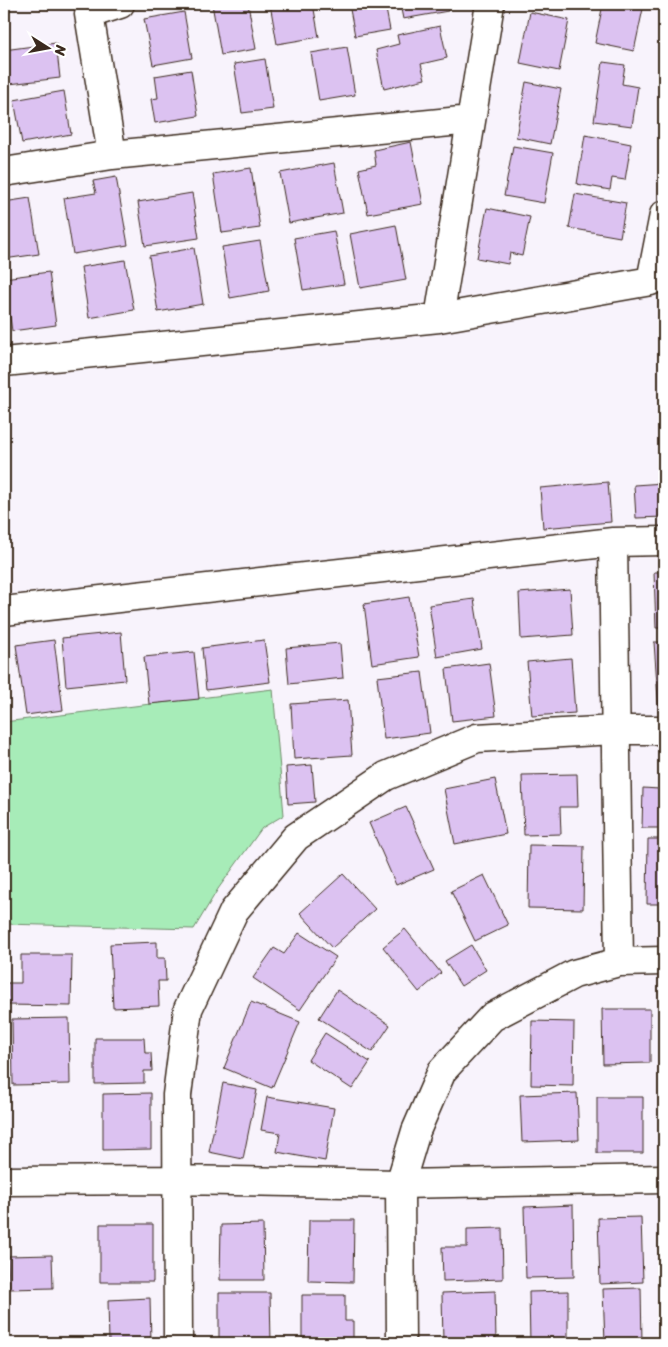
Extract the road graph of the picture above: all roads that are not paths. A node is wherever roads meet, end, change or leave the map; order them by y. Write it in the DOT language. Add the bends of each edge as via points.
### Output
graph roads {
  1 [pos="120,4"];
  2 [pos="490,4"];
  3 [pos="470,120"];
  4 [pos="112,155"];
  5 [pos="4,172"];
  6 [pos="664,216"];
  7 [pos="439,318"];
  8 [pos="4,362"];
  9 [pos="664,541"];
  10 [pos="613,542"];
  11 [pos="4,611"];
  12 [pos="614,730"];
  13 [pos="664,730"];
  14 [pos="664,961"];
  15 [pos="618,962"];
  16 [pos="664,1179"];
  17 [pos="176,1180"];
  18 [pos="4,1181"];
  19 [pos="400,1184"];
  20 [pos="178,1343"];
  21 [pos="401,1343"];
  1 -- 4 [label="street" via="90,14"];
  2 -- 3 [label="street"];
  3 -- 4 [label="street"];
  3 -- 7 [label="street"];
  4 -- 5 [label="street"];
  6 -- 7 [label="street" via="651,281"];
  7 -- 8 [label="street"];
  9 -- 10 [label="street"];
  10 -- 11 [label="street"];
  10 -- 12 [label="street"];
  12 -- 13 [label="street"];
  12 -- 15 [label="street"];
  12 -- 17 [label="street" via="477,738 386,776 296,837 234,912 188,1009 176,1095"];
  14 -- 15 [label="street"];
  15 -- 19 [label="street" via="574,974 492,1017 442,1071 416,1132"];
  16 -- 19 [label="street"];
  17 -- 18 [label="street"];
  17 -- 19 [label="street"];
  17 -- 20 [label="street"];
  19 -- 21 [label="street"];
}
